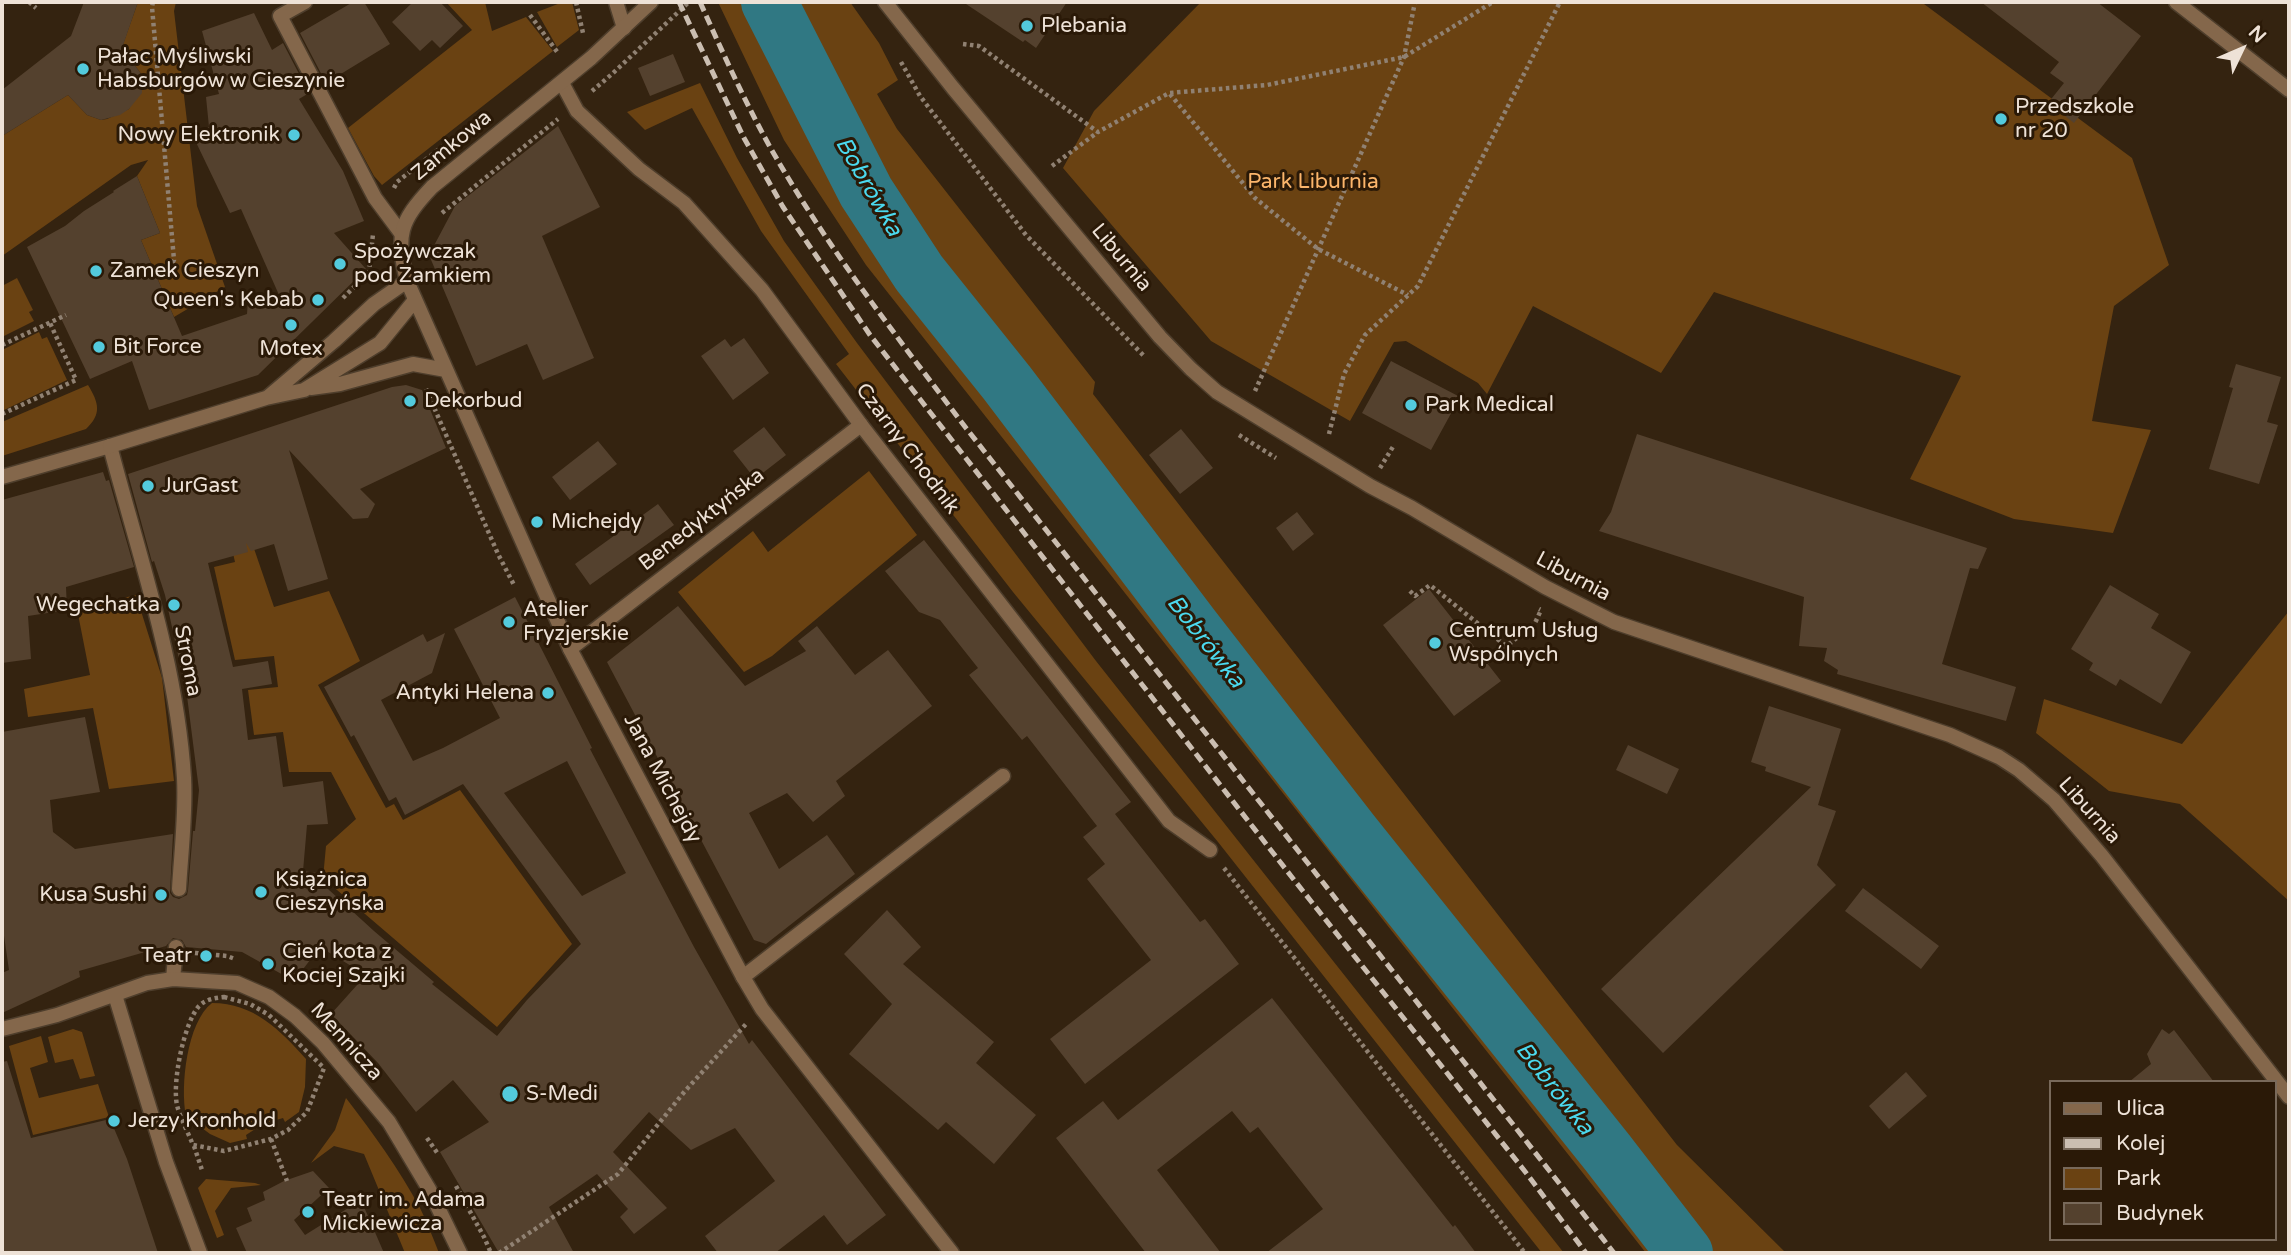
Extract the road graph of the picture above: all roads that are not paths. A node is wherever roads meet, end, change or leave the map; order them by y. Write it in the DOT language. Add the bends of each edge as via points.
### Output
graph roads {
  1 [pos="305,2"];
  2 [pos="616,2"];
  3 [pos="651,2"];
  4 [pos="885,2"];
  5 [pos="2176,2"];
  6 [pos="624,28"];
  7 [pos="562,83"];
  8 [pos="2289,90"];
  9 [pos="401,233"];
  10 [pos="407,281"];
  11 [pos="415,300"];
  12 [pos="446,370"];
  13 [pos="304,390"];
  14 [pos="266,398"];
  15 [pos="861,425"];
  16 [pos="110,446"];
  17 [pos="2,477"];
  18 [pos="570,649"];
  19 [pos="1003,776"];
  20 [pos="1210,850"];
  21 [pos="179,889"];
  22 [pos="176,949"];
  23 [pos="743,977"];
  24 [pos="173,979"];
  25 [pos="115,995"];
  26 [pos="2,1029"];
  27 [pos="2276,1080"];
  28 [pos="2277,1082"];
  29 [pos="2289,1097"];
  30 [pos="200,1253"];
  31 [pos="460,1253"];
  32 [pos="952,1253"];
  1 -- 9 [label="street" via="280,16 376,198"];
  2 -- 6 [label="street"];
  3 -- 6 [label="street, Zamkowa"];
  4 -- 27 [label="street, Liburnia" via="1160,337 1217,392 1493,558 1614,622 1950,735 2019,770 2054,800 2102,856"];
  5 -- 8 [label="street"];
  6 -- 7 [label="street, Zamkowa"];
  7 -- 9 [label="street, Zamkowa" via="432,187 406,218"];
  7 -- 15 [label="street, Czarny Chodnik" via="577,111 639,169 684,203 762,290"];
  9 -- 10 [label="street"];
  10 -- 11 [label="street, Jana Michejdy"];
  10 -- 14 [label="street"];
  11 -- 12 [label="street, Jana Michejdy"];
  11 -- 13 [label="street" via="380,343"];
  12 -- 13 [label="street" via="413,364"];
  12 -- 18 [label="street, Jana Michejdy"];
  13 -- 14 [label="street"];
  14 -- 16 [label="street"];
  15 -- 18 [label="street, Benedyktyńska"];
  15 -- 20 [label="street, Czarny Chodnik" via="1169,821"];
  16 -- 17 [label="street"];
  16 -- 21 [label="street, Stroma" via="164,644 178,722 184,780"];
  18 -- 23 [label="street, Jana Michejdy"];
  19 -- 23 [label="street"];
  22 -- 24 [label="street"];
  23 -- 32 [label="street, Jana Michejdy" via="762,1009"];
  24 -- 25 [label="street, Mennicza"];
  24 -- 31 [label="street, Mennicza" via="237,983 269,997 295,1016 390,1122"];
  25 -- 26 [label="street, Mennicza"];
  25 -- 30 [label="street" via="166,1162"];
  28 -- 29 [label="street, Liburnia"];
}
